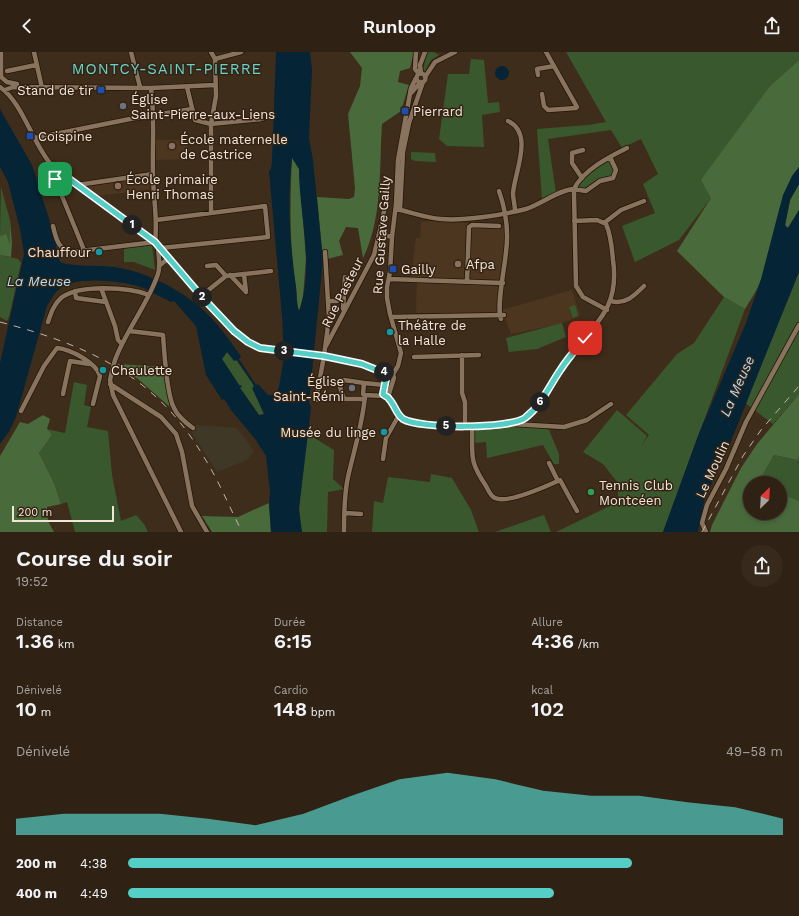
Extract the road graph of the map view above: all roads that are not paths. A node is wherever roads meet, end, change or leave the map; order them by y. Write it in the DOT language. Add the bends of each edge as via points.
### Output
graph roads {
  1 [pos="1,52"];
  2 [pos="34,52"];
  3 [pos="131,52"];
  4 [pos="211,52"];
  5 [pos="241,52"];
  6 [pos="416,52"];
  7 [pos="425,52"];
  8 [pos="456,52"];
  9 [pos="546,52"];
  10 [pos="214,59"];
  11 [pos="36,65"];
  12 [pos="554,66"];
  13 [pos="7,71"];
  14 [pos="419,75"];
  15 [pos="538,75"];
  16 [pos="425,77"];
  17 [pos="422,82"];
  18 [pos="214,85"];
  19 [pos="19,87"];
  20 [pos="140,87"];
  21 [pos="187,87"];
  22 [pos="2,88"];
  23 [pos="42,88"];
  24 [pos="151,88"];
  25 [pos="410,93"];
  26 [pos="542,94"];
  27 [pos="192,110"];
  28 [pos="154,115"];
  29 [pos="262,119"];
  30 [pos="508,121"];
  31 [pos="211,124"];
  32 [pos="35,138"];
  33 [pos="627,148"];
  34 [pos="583,150"];
  35 [pos="610,157"];
  36 [pos="57,170"];
  37 [pos="153,174"];
  38 [pos="582,178"];
  39 [pos="77,185"];
  40 [pos="574,189"];
  41 [pos="499,191"];
  42 [pos="385,193"];
  43 [pos="644,201"];
  44 [pos="398,210"];
  45 [pos="515,211"];
  46 [pos="211,213"];
  47 [pos="506,213"];
  48 [pos="156,220"];
  49 [pos="574,221"];
  50 [pos="604,223"];
  51 [pos="53,226"];
  52 [pos="499,226"];
  53 [pos="379,234"];
  54 [pos="392,237"];
  55 [pos="158,245"];
  56 [pos="84,250"];
  57 [pos="325,252"];
  58 [pos="171,261"];
  59 [pos="159,266"];
  60 [pos="207,266"];
  61 [pos="271,271"];
  62 [pos="244,274"];
  63 [pos="228,275"];
  64 [pos="345,277"];
  65 [pos="389,279"];
  66 [pos="467,281"];
  67 [pos="503,283"];
  68 [pos="644,286"];
  69 [pos="101,288"];
  70 [pos="578,290"];
  71 [pos="75,291"];
  72 [pos="573,292"];
  73 [pos="149,294"];
  74 [pos="201,296"];
  75 [pos="329,301"];
  76 [pos="337,301"];
  77 [pos="611,301"];
  78 [pos="106,302"];
  79 [pos="607,310"];
  80 [pos="343,313"];
  81 [pos="391,317"];
  82 [pos="48,322"];
  83 [pos="799,325"];
  84 [pos="129,330"];
  85 [pos="121,343"];
  86 [pos="325,348"];
  87 [pos="462,355"];
  88 [pos="478,355"];
  89 [pos="322,356"];
  90 [pos="414,357"];
  91 [pos="92,364"];
  92 [pos="390,374"];
  93 [pos="100,376"];
  94 [pos="110,382"];
  95 [pos="364,383"];
  96 [pos="384,385"];
  97 [pos="63,394"];
  98 [pos="386,396"];
  99 [pos="365,397"];
  100 [pos="316,400"];
  101 [pos="93,404"];
  102 [pos="611,404"];
  103 [pos="21,411"];
  104 [pos="399,415"];
  105 [pos="509,424"];
  106 [pos="472,425"];
  107 [pos="465,426"];
  108 [pos="193,428"];
  109 [pos="383,459"];
  110 [pos="549,463"];
  111 [pos="558,481"];
  112 [pos="577,511"];
  113 [pos="344,514"];
  114 [pos="361,514"];
  115 [pos="181,532"];
  116 [pos="207,532"];
  117 [pos="344,532"];
  118 [pos="706,532"];
  1 -- 19 [label="street" via="2,80"];
  2 -- 11 [label="street"];
  3 -- 20 [label="street"];
  4 -- 10 [label="street"];
  5 -- 10 [label="street"];
  6 -- 14 [label="street" via="415,69"];
  7 -- 14 [label="street, Rue Gustave Gailly"];
  8 -- 16 [label="street, Rue Gustave Gailly" via="435,62"];
  9 -- 12 [label="street"];
  10 -- 18 [label="street"];
  11 -- 13 [label="street"];
  11 -- 23 [label="street"];
  12 -- 15 [label="street" via="537,69"];
  12 -- 26 [label="street" via="578,107 548,110 544,106"];
  14 -- 16 [label="street"];
  14 -- 17 [label="street"];
  14 -- 25 [label="street, Rue Gustave Gailly"];
  16 -- 17 [label="street, Rue Gustave Gailly"];
  17 -- 25 [label="street"];
  17 -- 44 [label="street, Rue Gustave Gailly" via="403,152 401,201"];
  18 -- 21 [label="street"];
  18 -- 31 [label="street" via="216,96"];
  19 -- 22 [label="street"];
  19 -- 23 [label="street"];
  20 -- 23 [label="street"];
  20 -- 24 [label="street"];
  21 -- 24 [label="street"];
  21 -- 27 [label="street"];
  22 -- 32 [label="street" via="11,97"];
  24 -- 28 [label="street"];
  25 -- 44 [label="street, Rue Gustave Gailly" via="398,160"];
  27 -- 28 [label="street"];
  27 -- 31 [label="street" via="195,120"];
  28 -- 32 [label="street"];
  28 -- 37 [label="street"];
  29 -- 31 [label="street"];
  30 -- 45 [label="street" via="518,128 521,135 513,193"];
  31 -- 46 [label="street"];
  32 -- 36 [label="street" via="48,161"];
  33 -- 35 [label="street"];
  34 -- 38 [label="street" via="572,153 572,163"];
  35 -- 38 [label="street"];
  35 -- 40 [label="street" via="616,170 613,178 600,181 586,191"];
  36 -- 39 [label="street"];
  36 -- 56 [label="street" via="55,179"];
  37 -- 39 [label="street"];
  37 -- 48 [label="street"];
  38 -- 40 [label="street"];
  39 -- 55 [label="street"];
  40 -- 45 [label="street" via="565,190 542,203"];
  40 -- 49 [label="street"];
  41 -- 47 [label="street"];
  42 -- 53 [label="street, Rue Pasteur" via="385,207"];
  43 -- 50 [label="street" via="621,210"];
  44 -- 47 [label="street" via="440,219"];
  44 -- 54 [label="street, Rue Gustave Gailly"];
  45 -- 47 [label="street"];
  46 -- 48 [label="street"];
  46 -- 55 [label="street" via="265,206 268,237"];
  47 -- 67 [label="street" via="507,250"];
  48 -- 55 [label="street"];
  49 -- 50 [label="street" via="597,220"];
  49 -- 70 [label="street"];
  50 -- 77 [label="street" via="608,230 614,268"];
  51 -- 56 [label="street" via="57,242 62,248 72,252"];
  52 -- 66 [label="street" via="469,227"];
  53 -- 54 [label="street"];
  53 -- 80 [label="street, Rue Pasteur" via="374,255"];
  54 -- 65 [label="street, Rue Gustave Gailly"];
  55 -- 56 [label="street"];
  55 -- 58 [label="street"];
  55 -- 59 [label="street"];
  57 -- 75 [label="street"];
  58 -- 59 [label="street" via="164,261"];
  58 -- 74 [label="street"];
  59 -- 73 [label="street"];
  60 -- 63 [label="street" via="216,265"];
  61 -- 62 [label="street"];
  62 -- 63 [label="street"];
  62 -- 63 [label="street" via="246,292"];
  63 -- 74 [label="street"];
  64 -- 80 [label="street"];
  65 -- 66 [label="street"];
  65 -- 81 [label="street, Rue Gustave Gailly" via="387,298"];
  66 -- 67 [label="street"];
  67 -- 81 [label="street" via="502,316"];
  68 -- 77 [label="street" via="626,301"];
  69 -- 71 [label="street"];
  69 -- 73 [label="street"];
  69 -- 78 [label="street"];
  70 -- 72 [label="street"];
  70 -- 79 [label="street" via="583,296"];
  71 -- 78 [label="street" via="76,298"];
  71 -- 82 [label="street" via="60,299 53,307"];
  73 -- 84 [label="street"];
  74 -- 89 [label="street" via="241,337 253,345"];
  75 -- 76 [label="street"];
  75 -- 86 [label="street"];
  77 -- 79 [label="street"];
  78 -- 85 [label="street"];
  79 -- 105 [label="street" via="560,370 542,400 524,418"];
  80 -- 86 [label="street, Rue Pasteur"];
  81 -- 92 [label="street, Rue Gustave Gailly" via="401,353 398,366"];
  83 -- 118 [label="street, Le Moulin" via="746,422 707,505 703,525"];
  84 -- 85 [label="street"];
  84 -- 108 [label="street" via="163,335 173,408 183,421"];
  85 -- 94 [label="street, bridge"];
  86 -- 89 [label="street"];
  87 -- 88 [label="street"];
  87 -- 90 [label="street"];
  87 -- 107 [label="street"];
  89 -- 92 [label="street" via="362,364"];
  89 -- 100 [label="street"];
  91 -- 93 [label="street"];
  91 -- 97 [label="street" via="70,361"];
  91 -- 103 [label="street" via="61,349 54,350"];
  92 -- 96 [label="street"];
  92 -- 98 [label="street" via="394,378"];
  93 -- 94 [label="street"];
  93 -- 101 [label="street"];
  94 -- 115 [label="street" via="113,395"];
  94 -- 116 [label="street" via="161,417 176,434 192,506"];
  95 -- 96 [label="street"];
  95 -- 99 [label="street"];
  95 -- 99 [label="street" via="344,380 340,387 344,399"];
  96 -- 98 [label="street" via="383,394"];
  98 -- 99 [label="street"];
  98 -- 104 [label="street"];
  99 -- 113 [label="street" via="348,477"];
  102 -- 105 [label="street" via="597,415 568,426 555,428"];
  104 -- 107 [label="street" via="406,420 426,425"];
  104 -- 109 [label="street" via="386,438"];
  105 -- 106 [label="street"];
  106 -- 107 [label="street"];
  106 -- 111 [label="street" via="471,458 477,473 495,498 506,499 528,494"];
  110 -- 111 [label="street"];
  111 -- 112 [label="street" via="560,480"];
  113 -- 114 [label="street"];
  113 -- 117 [label="street"];
}
